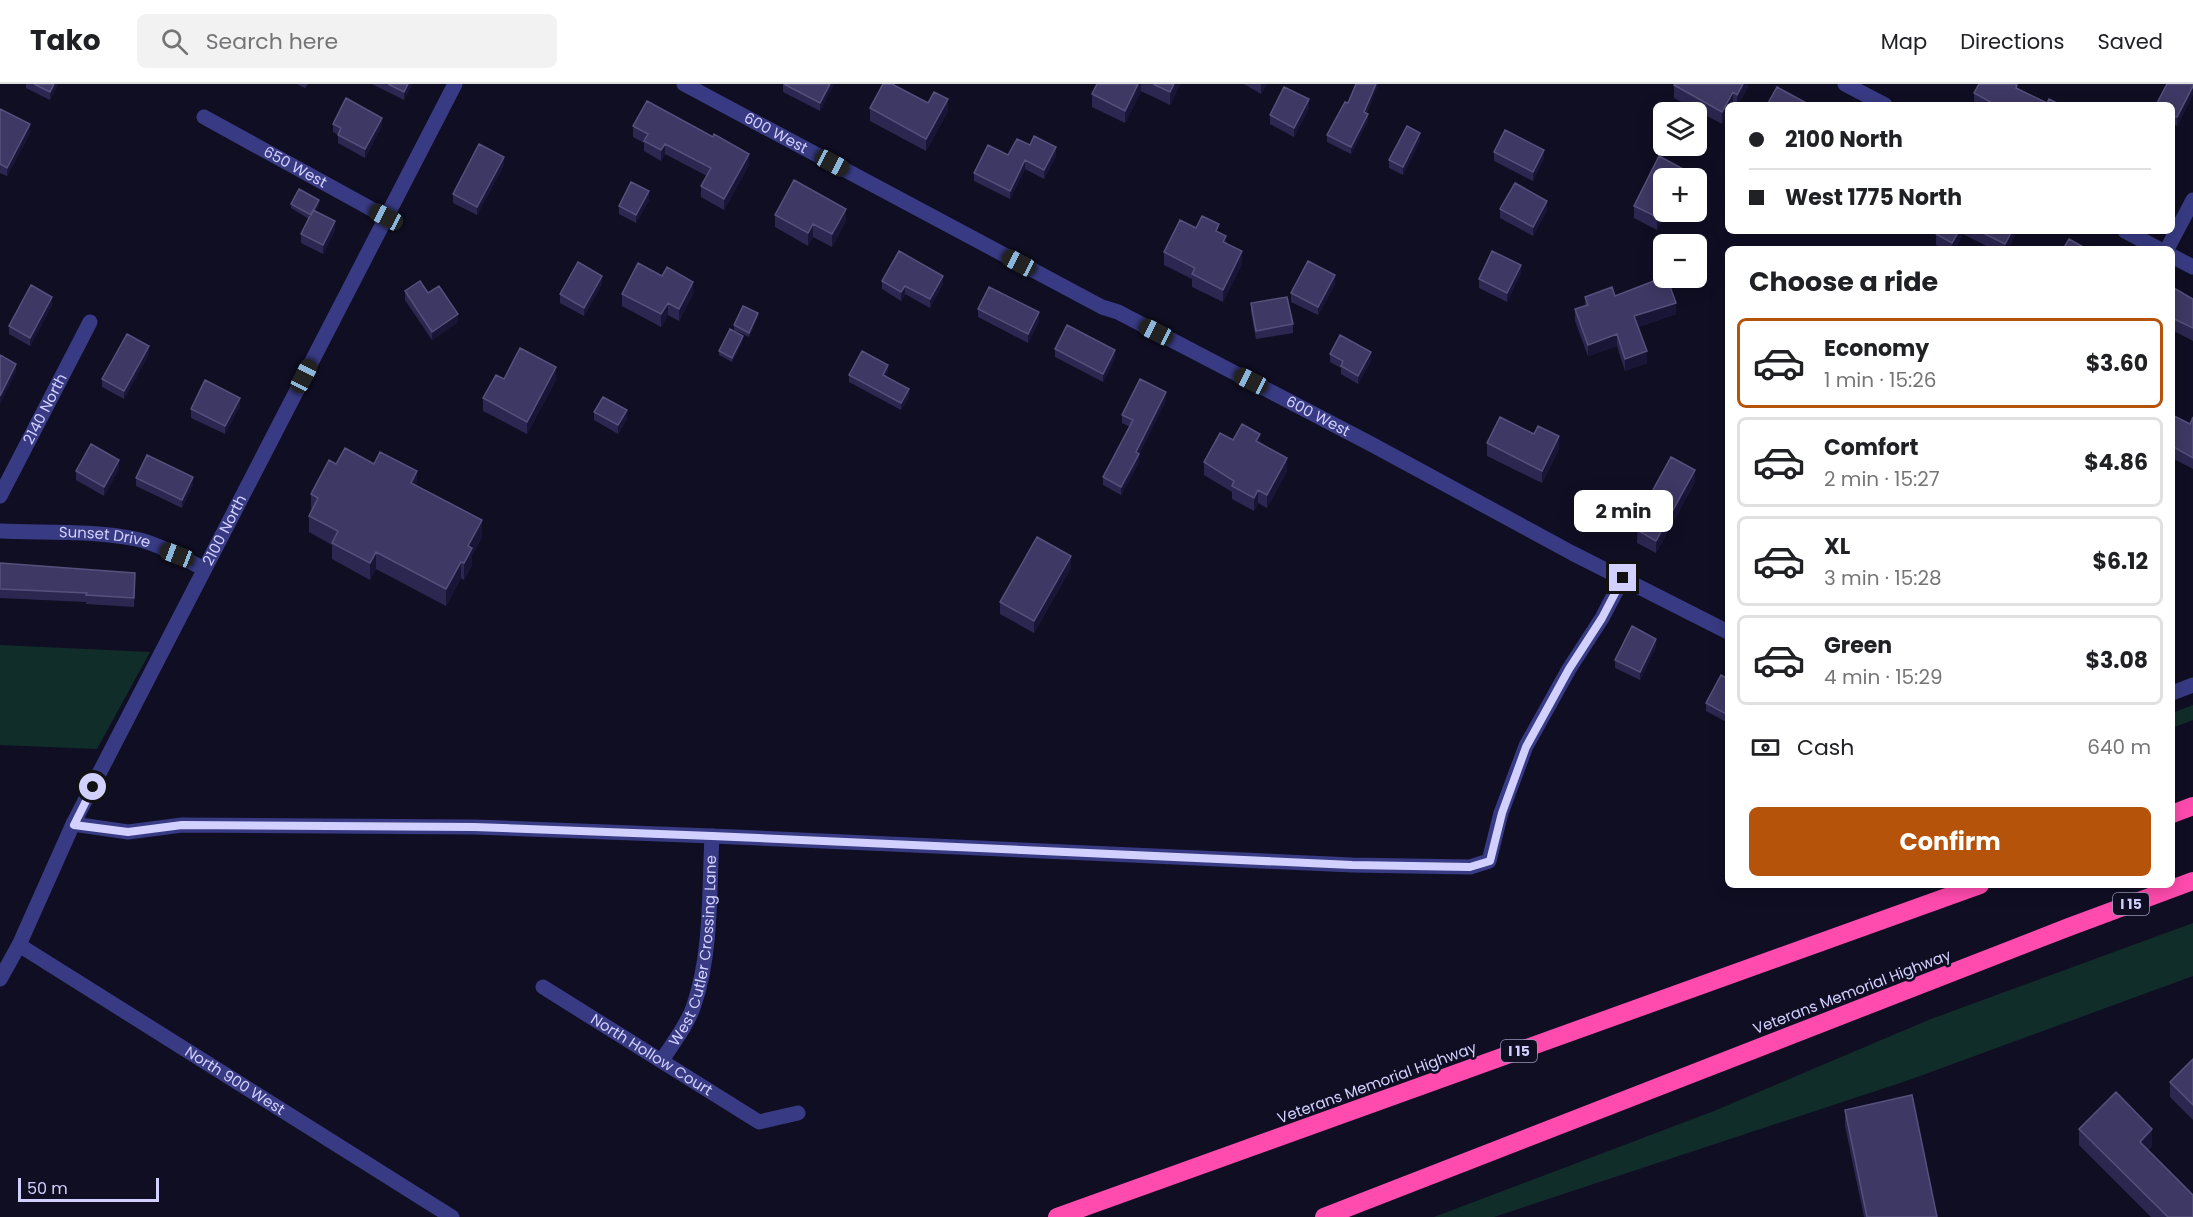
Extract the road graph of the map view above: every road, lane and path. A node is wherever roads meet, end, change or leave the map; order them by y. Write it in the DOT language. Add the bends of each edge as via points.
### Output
graph roads {
  1 [pos="455,84"];
  2 [pos="684,84"];
  3 [pos="1845,84"];
  4 [pos="1879,102"];
  5 [pos="204,117"];
  6 [pos="2193,200"];
  7 [pos="386,217"];
  8 [pos="2130,234"];
  9 [pos="2175,234"];
  10 [pos="2153,246"];
  11 [pos="2175,258"];
  12 [pos="2193,267"];
  13 [pos="90,322"];
  14 [pos="0,496"];
  15 [pos="0,531"];
  16 [pos="204,569"];
  17 [pos="1623,578"];
  18 [pos="1725,630"];
  19 [pos="2193,685"];
  20 [pos="2175,692"];
  21 [pos="2193,807"];
  22 [pos="2175,813"];
  23 [pos="74,825"];
  24 [pos="712,836"];
  25 [pos="2193,880"];
  26 [pos="2175,887"];
  27 [pos="1972,888"];
  28 [pos="2172,888"];
  29 [pos="19,945"];
  30 [pos="0,980"];
  31 [pos="543,987"];
  32 [pos="662,1060"];
  33 [pos="798,1113"];
  34 [pos="452,1217"];
  35 [pos="1057,1217"];
  36 [pos="1324,1217"];
  1 -- 7 [label="street, 2100 North"];
  2 -- 17 [label="street, 600 West"];
  3 -- 4 [label="street"];
  5 -- 7 [label="street, 650 West"];
  6 -- 9 [label="street"];
  7 -- 16 [label="street, 2100 North"];
  8 -- 10 [label="street"];
  11 -- 12 [label="street"];
  13 -- 14 [label="street, 2140 North"];
  15 -- 16 [label="street, Sunset Drive" via="137,540"];
  16 -- 23 [label="street, 2100 North"];
  17 -- 18 [label="street, 600 West"];
  17 -- 24 [label="street" via="1526,747 1502,813 1490,861 1470,867"];
  19 -- 20 [label="street"];
  21 -- 22 [label="highway"];
  23 -- 24 [label="street" via="128,832 182,825 229,825 474,827"];
  23 -- 29 [label="street, 2100 North"];
  24 -- 32 [label="street, West Cutler Crossing Lane" via="702,972 694,1006"];
  25 -- 26 [label="highway, Veterans Memorial Highway / I 15"];
  27 -- 35 [label="highway, Veterans Memorial Highway / I 15"];
  28 -- 36 [label="highway, Veterans Memorial Highway / I 15"];
  29 -- 30 [label="street, 2100 North"];
  29 -- 34 [label="street, North 900 West"];
  31 -- 32 [label="street, North Hollow Court"];
  32 -- 33 [label="street, North Hollow Court" via="759,1122"];
}
